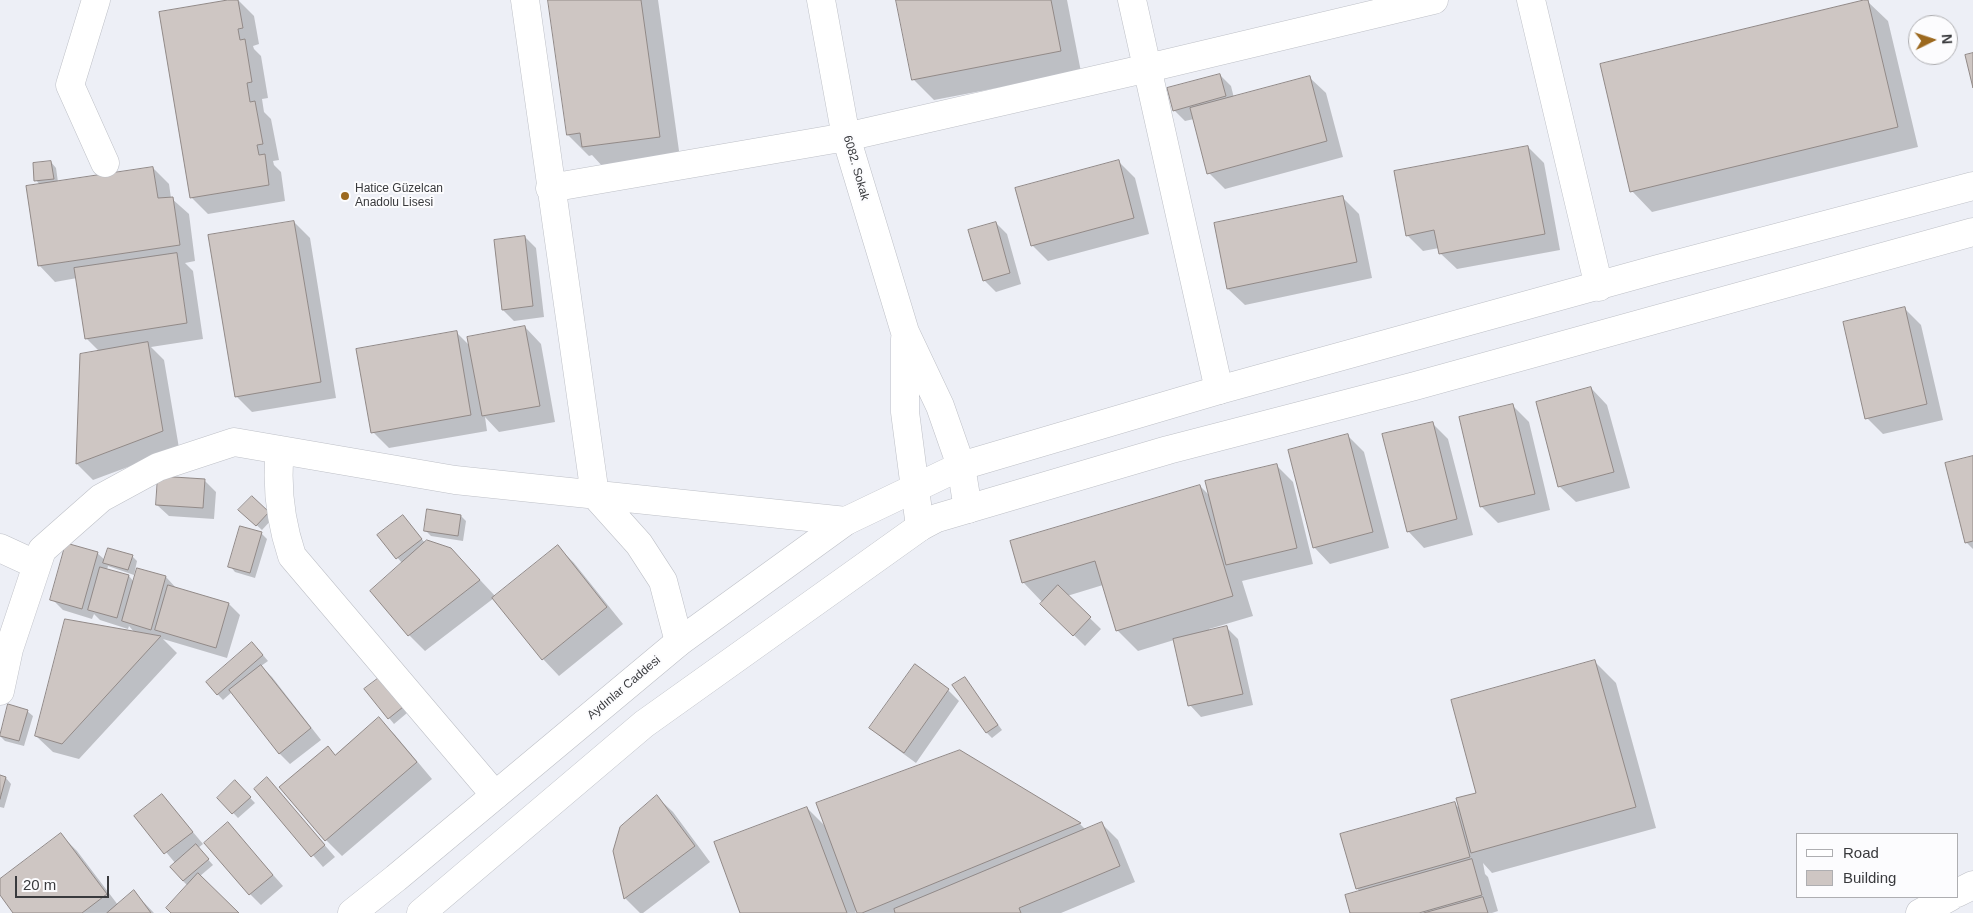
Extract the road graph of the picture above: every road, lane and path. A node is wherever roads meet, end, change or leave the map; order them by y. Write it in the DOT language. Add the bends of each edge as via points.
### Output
graph roads {
  1 [pos="96,0"];
  2 [pos="525,0"];
  3 [pos="821,0"];
  4 [pos="1132,0"];
  5 [pos="1434,0"];
  6 [pos="1531,0"];
  7 [pos="1148,68"];
  8 [pos="846,137"];
  9 [pos="105,163"];
  10 [pos="1973,186"];
  11 [pos="550,188"];
  12 [pos="1973,232"];
  13 [pos="1599,286"];
  14 [pos="905,332"];
  15 [pos="1219,390"];
  16 [pos="280,450"];
  17 [pos="961,466"];
  18 [pos="914,489"];
  19 [pos="595,495"];
  20 [pos="968,509"];
  21 [pos="846,521"];
  22 [pos="920,526"];
  23 [pos="0,548"];
  24 [pos="37,565"];
  25 [pos="679,642"];
  26 [pos="0,691"];
  27 [pos="495,795"];
  28 [pos="1973,885"];
  29 [pos="1958,892"];
  30 [pos="1948,898"];
  31 [pos="352,913"];
  32 [pos="421,913"];
  33 [pos="1920,913"];
  1 -- 9 [label="main road" via="70,85"];
  2 -- 11 [label="main road"];
  3 -- 8 [label="main road, 6082. Sokak"];
  4 -- 7 [label="main road"];
  5 -- 7 [label="main road"];
  6 -- 13 [label="main road"];
  7 -- 8 [label="main road"];
  7 -- 15 [label="main road"];
  8 -- 11 [label="main road"];
  8 -- 14 [label="main road, 6082. Sokak"];
  10 -- 13 [label="main road, Aydınlar Caddesi"];
  11 -- 19 [label="main road"];
  12 -- 20 [label="main road" via="1416,386 1168,450"];
  13 -- 15 [label="main road, Aydınlar Caddesi"];
  14 -- 17 [label="main road" via="940,406"];
  14 -- 18 [label="main road" via="905,412"];
  15 -- 17 [label="main road, Aydınlar Caddesi"];
  16 -- 19 [label="main road" via="454,480"];
  16 -- 24 [label="main road" via="234,442 158,466 101,498 42,550"];
  16 -- 27 [label="main road" via="278,493 292,556"];
  17 -- 18 [label="main road, Aydınlar Caddesi"];
  17 -- 20 [label="main road"];
  18 -- 21 [label="main road, Aydınlar Caddesi"];
  18 -- 22 [label="main road"];
  19 -- 21 [label="main road"];
  19 -- 25 [label="main road" via="638,544 663,581"];
  20 -- 22 [label="main road"];
  21 -- 25 [label="main road, Aydınlar Caddesi"];
  22 -- 32 [label="main road" via="644,724"];
  23 -- 24 [label="main road"];
  24 -- 26 [label="main road" via="9,649"];
  25 -- 27 [label="main road, Aydınlar Caddesi"];
  27 -- 31 [label="main road, Aydınlar Caddesi"];
  28 -- 29 [label="main road"];
  30 -- 33 [label="main road"];
}
